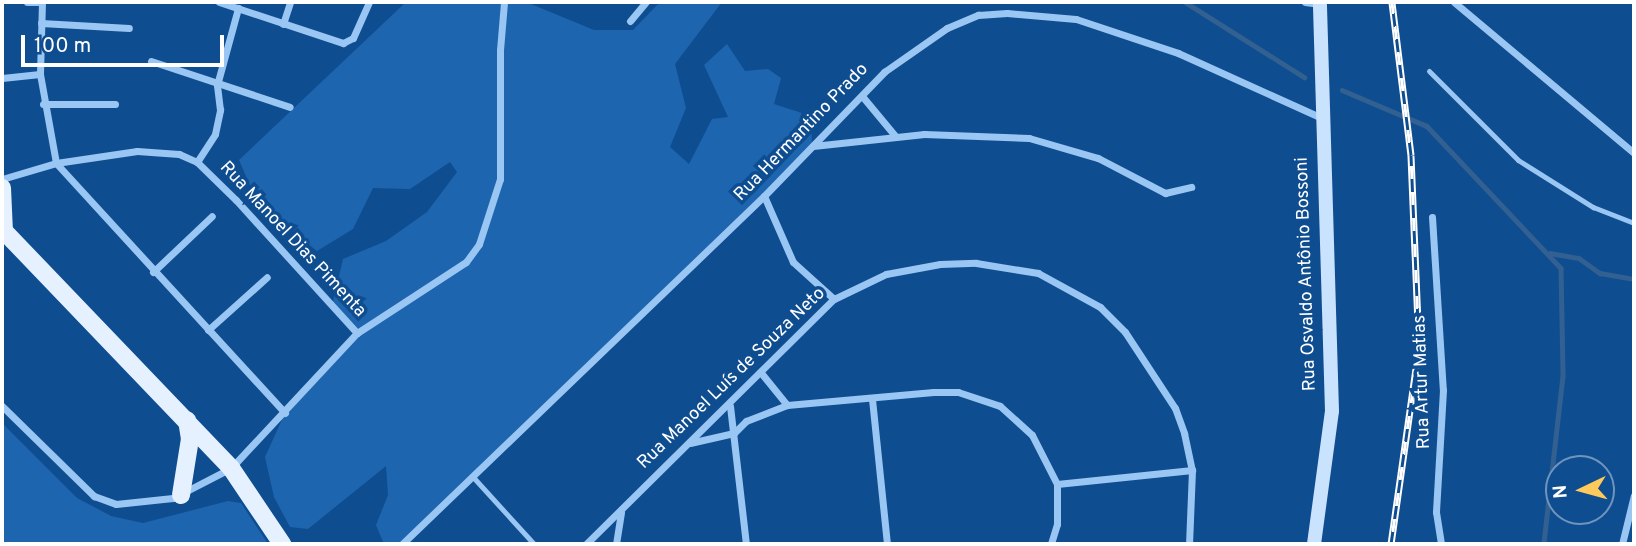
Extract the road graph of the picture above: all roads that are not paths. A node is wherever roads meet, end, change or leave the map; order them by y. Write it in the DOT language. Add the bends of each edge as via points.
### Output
graph roads {
  1 [pos="27,2"];
  2 [pos="43,2"];
  3 [pos="219,2"];
  4 [pos="289,2"];
  5 [pos="369,2"];
  6 [pos="504,2"];
  7 [pos="646,2"];
  8 [pos="1315,2"];
  9 [pos="1454,2"];
  10 [pos="238,8"];
  11 [pos="630,20"];
  12 [pos="41,23"];
  13 [pos="283,23"];
  14 [pos="129,28"];
  15 [pos="151,61"];
  16 [pos="1429,71"];
  17 [pos="40,74"];
  18 [pos="2,78"];
  19 [pos="217,85"];
  20 [pos="862,96"];
  21 [pos="43,104"];
  22 [pos="115,104"];
  23 [pos="289,107"];
  24 [pos="1320,117"];
  25 [pos="897,137"];
  26 [pos="812,146"];
  27 [pos="1634,153"];
  28 [pos="197,162"];
  29 [pos="56,163"];
  30 [pos="1191,187"];
  31 [pos="2,190"];
  32 [pos="764,196"];
  33 [pos="212,216"];
  34 [pos="1432,217"];
  35 [pos="1634,223"];
  36 [pos="3,231"];
  37 [pos="153,272"];
  38 [pos="267,277"];
  39 [pos="834,299"];
  40 [pos="208,330"];
  41 [pos="357,333"];
  42 [pos="762,374"];
  43 [pos="872,400"];
  44 [pos="787,405"];
  45 [pos="2,406"];
  46 [pos="730,406"];
  47 [pos="285,413"];
  48 [pos="187,420"];
  49 [pos="734,433"];
  50 [pos="689,443"];
  51 [pos="231,468"];
  52 [pos="1192,470"];
  53 [pos="473,477"];
  54 [pos="1057,484"];
  55 [pos="181,495"];
  56 [pos="1634,495"];
  57 [pos="621,512"];
  58 [pos="282,544"];
  59 [pos="402,544"];
  60 [pos="534,544"];
  61 [pos="586,544"];
  62 [pos="616,544"];
  63 [pos="747,544"];
  64 [pos="887,544"];
  65 [pos="1051,544"];
  66 [pos="1189,544"];
  67 [pos="1314,544"];
  68 [pos="1441,544"];
  69 [pos="1622,544"];
  1 -- 2 [label="street"];
  2 -- 12 [label="street"];
  3 -- 10 [label="street"];
  4 -- 13 [label="street"];
  5 -- 13 [label="street" via="353,38 343,43"];
  6 -- 41 [label="street" via="500,178 479,244 466,262"];
  7 -- 11 [label="street"];
  8 -- 24 [label="street, Rua Osvaldo Antônio Bossoni"];
  9 -- 27 [label="street"];
  10 -- 13 [label="street"];
  10 -- 19 [label="street"];
  12 -- 14 [label="street"];
  12 -- 17 [label="street"];
  15 -- 19 [label="street"];
  16 -- 35 [label="lane" via="1518,160 1572,196"];
  17 -- 18 [label="street"];
  17 -- 21 [label="street"];
  19 -- 23 [label="street"];
  19 -- 28 [label="street" via="220,110 215,134"];
  20 -- 24 [label="street, Rua Hermantino Prado" via="884,72 931,36 978,15 1029,14 1114,29"];
  20 -- 25 [label="street"];
  20 -- 26 [label="street, Rua Hermantino Prado"];
  21 -- 22 [label="street"];
  21 -- 29 [label="street"];
  24 -- 67 [label="street, Rua Osvaldo Antônio Bossoni" via="1332,411"];
  25 -- 26 [label="street"];
  25 -- 30 [label="street" via="984,134 1029,138 1098,158 1165,193"];
  26 -- 32 [label="street, Rua Hermantino Prado"];
  28 -- 29 [label="street, Rua Manoel Dias Pimenta" via="179,154 137,151"];
  28 -- 41 [label="street, Rua Manoel Dias Pimenta"];
  29 -- 31 [label="street, Rua Manoel Dias Pimenta"];
  29 -- 37 [label="street"];
  31 -- 36 [label="main road"];
  32 -- 39 [label="street" via="793,262"];
  32 -- 53 [label="street, Rua Hermantino Prado"];
  33 -- 37 [label="street"];
  34 -- 68 [label="street, Rua Artur Matias" via="1443,390 1443,452 1436,512"];
  36 -- 48 [label="main road"];
  37 -- 40 [label="street"];
  38 -- 40 [label="street"];
  39 -- 42 [label="street, Rua Manoel Luís de Souza Neto"];
  39 -- 52 [label="street, Rua Manoel Luís de Souza Neto" via="886,274 940,264 1013,267 1059,283 1100,307 1152,369 1175,408"];
  40 -- 47 [label="street"];
  41 -- 47 [label="street"];
  42 -- 44 [label="street"];
  42 -- 46 [label="street, Rua Manoel Luís de Souza Neto"];
  43 -- 44 [label="street"];
  43 -- 54 [label="street" via="958,392 1000,406 1032,435"];
  43 -- 64 [label="street"];
  44 -- 49 [label="street" via="746,421"];
  45 -- 55 [label="street" via="94,496 116,504 141,504"];
  46 -- 49 [label="street"];
  46 -- 50 [label="street, Rua Manoel Luís de Souza Neto"];
  47 -- 51 [label="street"];
  48 -- 51 [label="main road"];
  48 -- 55 [label="main road" via="190,439"];
  49 -- 50 [label="street"];
  49 -- 63 [label="street"];
  50 -- 57 [label="street, Rua Manoel Luís de Souza Neto"];
  51 -- 55 [label="street"];
  51 -- 58 [label="main road"];
  52 -- 54 [label="street"];
  52 -- 66 [label="street, Rua Manoel Luís de Souza Neto"];
  53 -- 59 [label="street, Rua Hermantino Prado"];
  53 -- 60 [label="lane"];
  54 -- 65 [label="street" via="1057,524"];
  56 -- 69 [label="street"];
  57 -- 61 [label="street, Rua Manoel Luís de Souza Neto"];
  57 -- 62 [label="street"];
}
